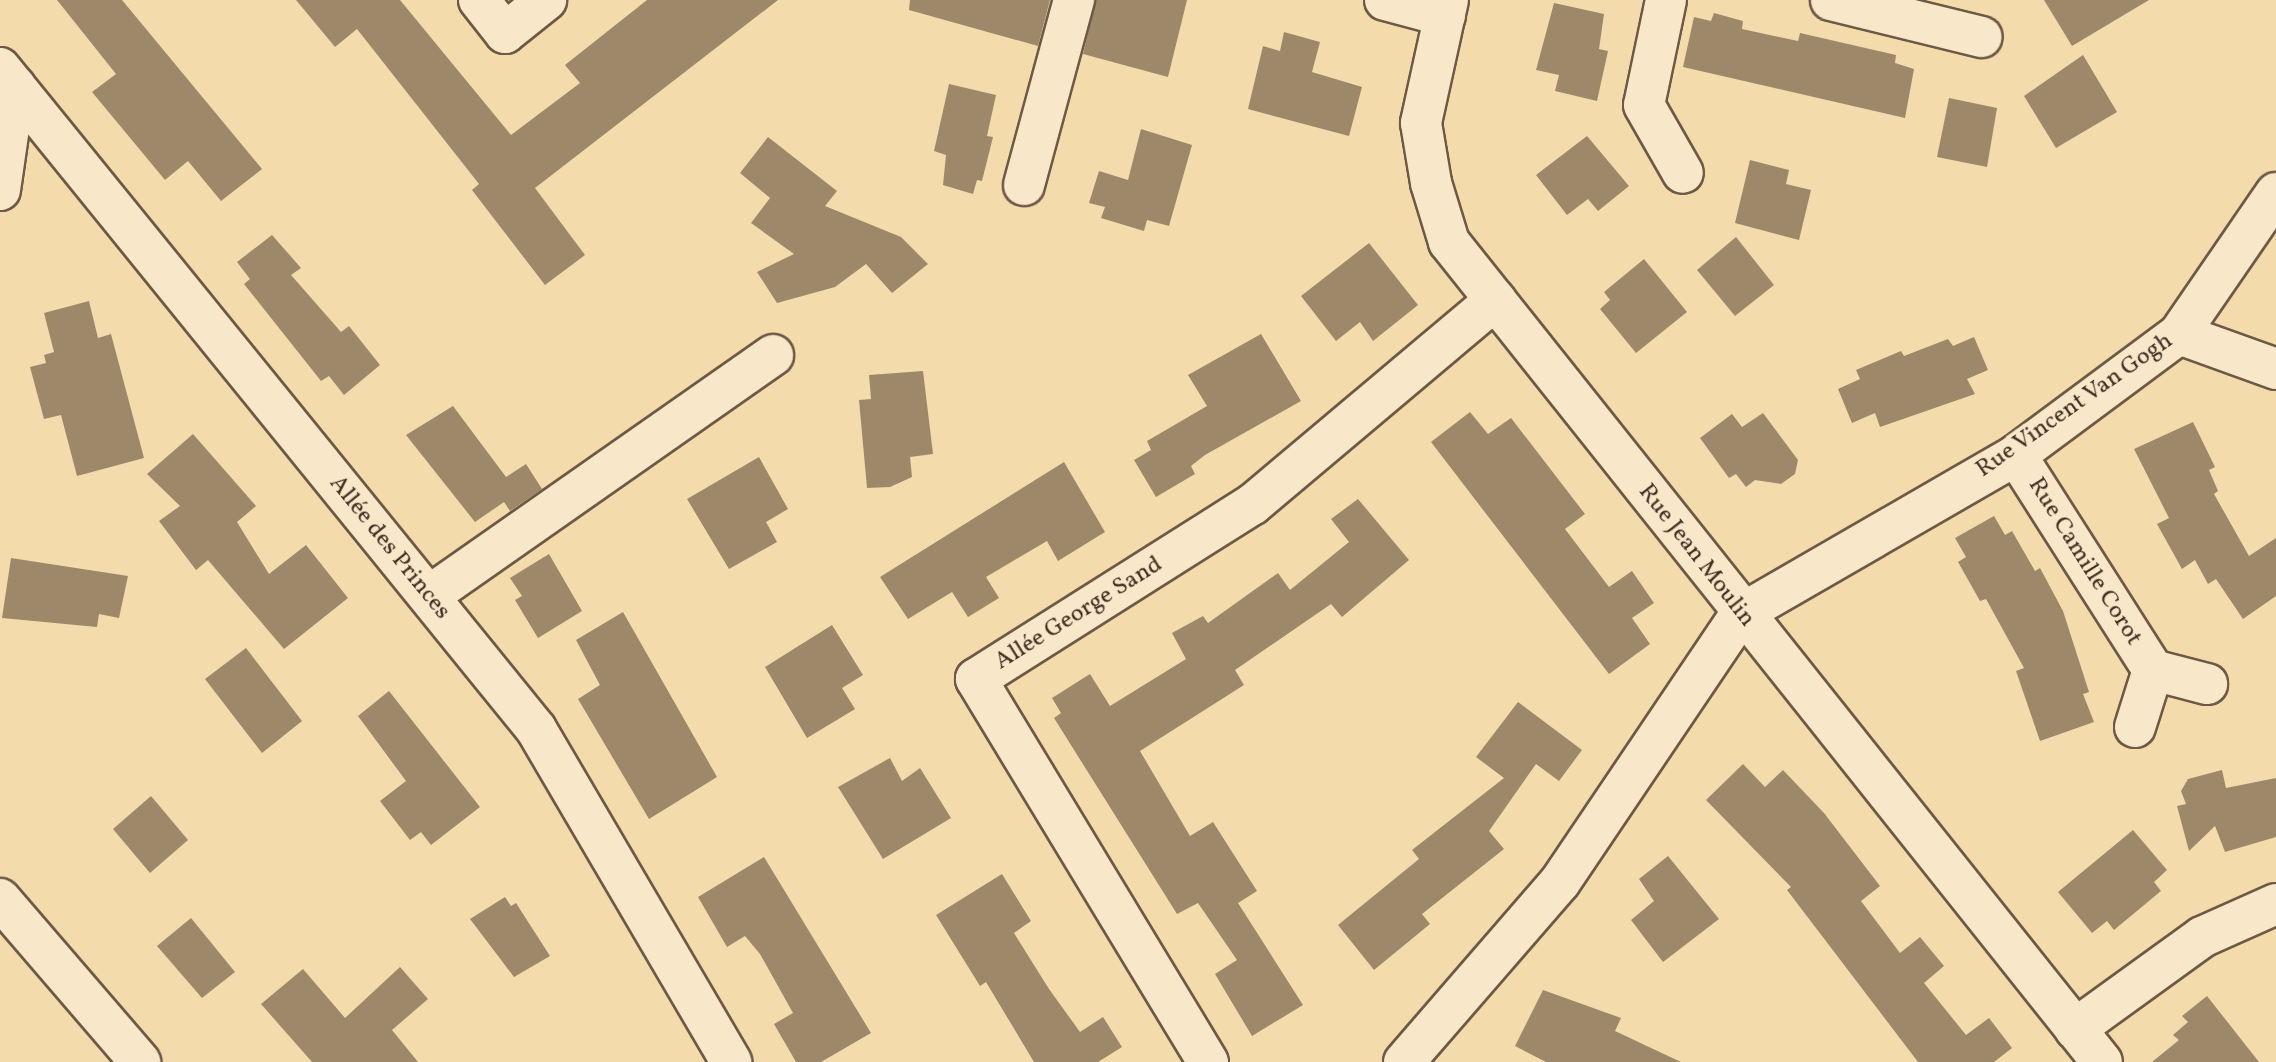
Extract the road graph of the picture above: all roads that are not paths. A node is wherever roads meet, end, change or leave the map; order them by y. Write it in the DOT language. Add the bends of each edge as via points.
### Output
graph roads {
  1 [pos="479,0"];
  2 [pos="546,0"];
  3 [pos="1074,0"];
  4 [pos="1385,0"];
  5 [pos="1666,0"];
  6 [pos="1831,0"];
  7 [pos="1447,8"];
  8 [pos="1982,37"];
  9 [pos="8,77"];
  10 [pos="1683,173"];
  11 [pos="1024,185"];
  12 [pos="0,190"];
  13 [pos="2276,193"];
  14 [pos="1495,300"];
  15 [pos="2179,334"];
  16 [pos="773,355"];
  17 [pos="2276,369"];
  18 [pos="2016,455"];
  19 [pos="429,596"];
  20 [pos="1741,614"];
  21 [pos="2153,670"];
  22 [pos="2207,684"];
  23 [pos="2135,727"];
  24 [pos="0,899"];
  25 [pos="2276,904"];
  26 [pos="2075,1029"];
  27 [pos="140,1062"];
  28 [pos="731,1062"];
  29 [pos="1208,1062"];
  30 [pos="1404,1062"];
  31 [pos="2102,1062"];
  1 -- 2 [label="street" via="505,33"];
  3 -- 11 [label="street"];
  4 -- 7 [label="street"];
  5 -- 10 [label="street" via="1644,105"];
  6 -- 8 [label="street"];
  7 -- 14 [label="street, Rue Jean Moulin" via="1421,123 1431,183 1449,242"];
  9 -- 12 [label="street"];
  9 -- 19 [label="street, Allée des Princes"];
  13 -- 15 [label="street, Rue Vincent Van Gogh"];
  14 -- 20 [label="street, Rue Jean Moulin"];
  14 -- 29 [label="street, Allée George Sand" via="1253,504 976,679"];
  15 -- 17 [label="street"];
  15 -- 18 [label="street, Rue Vincent Van Gogh"];
  16 -- 19 [label="street"];
  18 -- 20 [label="street, Rue Vincent Van Gogh"];
  18 -- 21 [label="street, Rue Camille Corot"];
  19 -- 28 [label="street, Allée des Princes" via="536,729"];
  20 -- 26 [label="street, Rue Jean Moulin"];
  20 -- 30 [label="street" via="1560,882"];
  21 -- 22 [label="street, Rue Camille Corot"];
  21 -- 23 [label="street, Rue Camille Corot"];
  24 -- 27 [label="street"];
  25 -- 26 [label="street" via="2202,937"];
  26 -- 31 [label="street, Rue Jean Moulin"];
}
